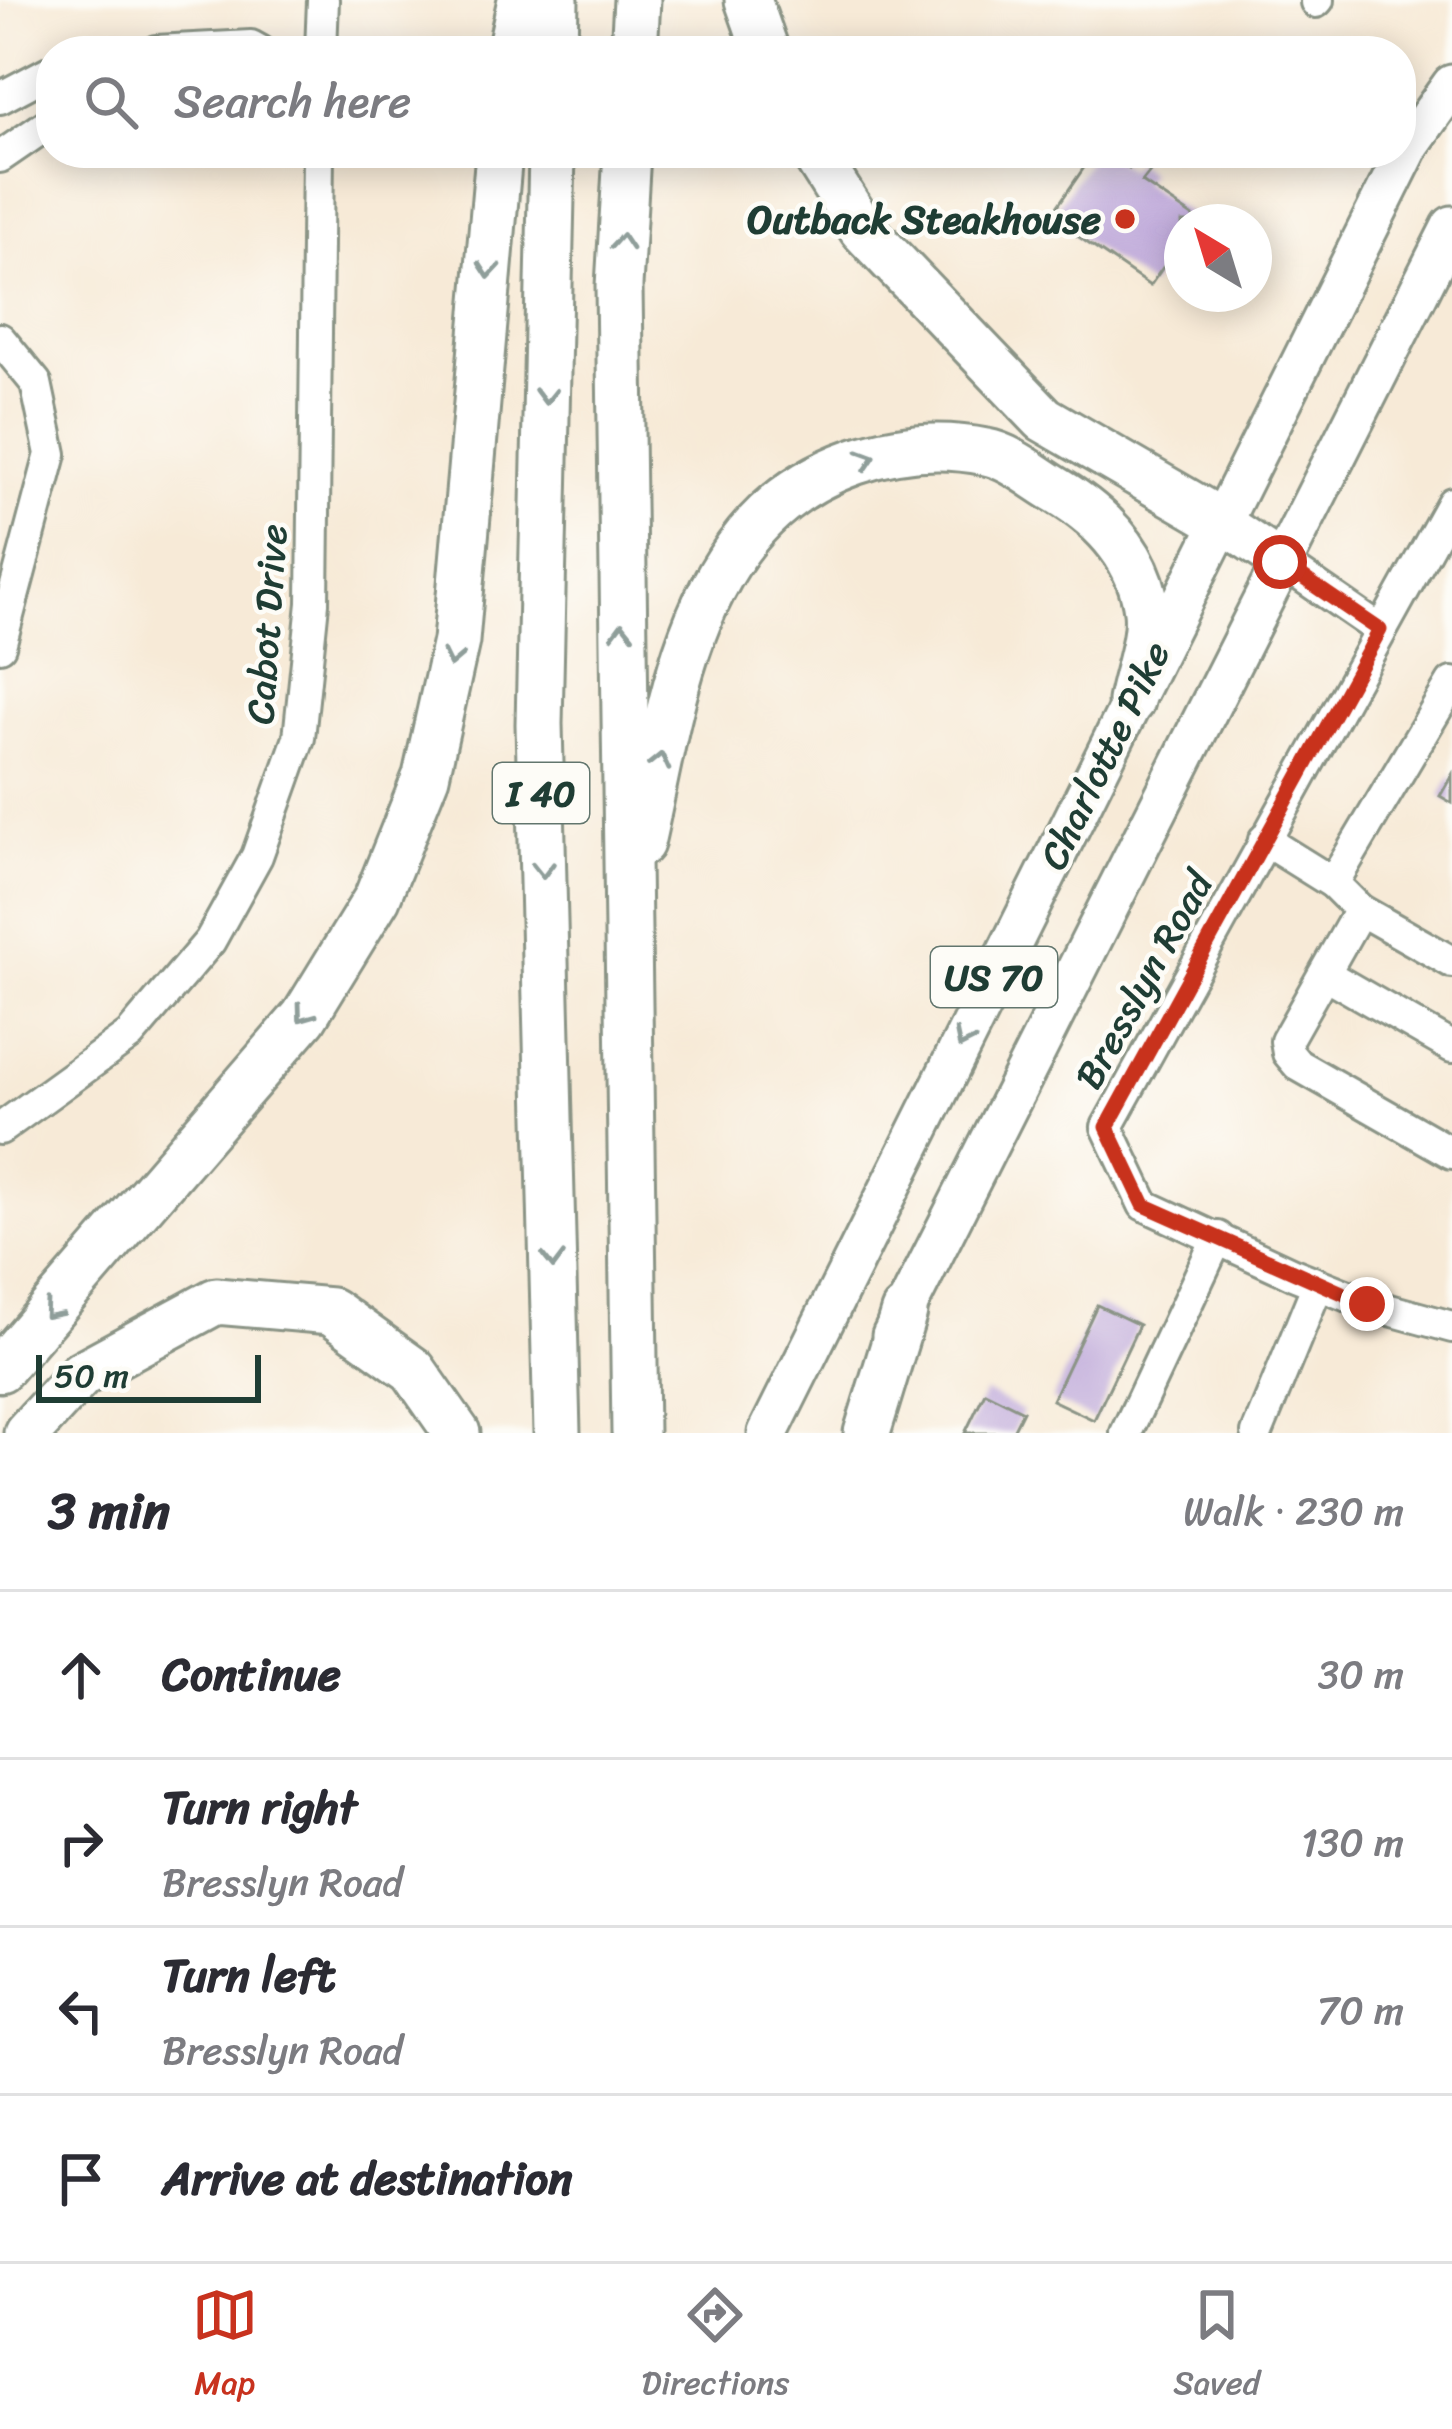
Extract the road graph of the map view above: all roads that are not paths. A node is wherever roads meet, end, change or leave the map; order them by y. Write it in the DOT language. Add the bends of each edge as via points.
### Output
graph roads {
  1 [pos="323,0"];
  2 [pos="521,0"];
  3 [pos="555,0"];
  4 [pos="637,0"];
  5 [pos="748,0"];
  6 [pos="322,36"];
  7 [pos="513,36"];
  8 [pos="554,36"];
  9 [pos="635,36"];
  10 [pos="761,36"];
  11 [pos="36,79"];
  12 [pos="1452,85"];
  13 [pos="0,98"];
  14 [pos="36,132"];
  15 [pos="1416,136"];
  16 [pos="0,157"];
  17 [pos="318,168"];
  18 [pos="499,168"];
  19 [pos="552,168"];
  20 [pos="627,168"];
  21 [pos="823,168"];
  22 [pos="1398,168"];
  23 [pos="1452,226"];
  24 [pos="0,339"];
  25 [pos="1452,503"];
  26 [pos="1220,521"];
  27 [pos="1442,546"];
  28 [pos="1280,562"];
  29 [pos="1380,630"];
  30 [pos="0,646"];
  31 [pos="1452,683"];
  32 [pos="1131,701"];
  33 [pos="1264,840"];
  34 [pos="1333,883"];
  35 [pos="1360,910"];
  36 [pos="625,916"];
  37 [pos="1452,962"];
  38 [pos="1324,974"];
  39 [pos="1452,1047"];
  40 [pos="0,1129"];
  41 [pos="1452,1153"];
  42 [pos="1219,1237"];
  43 [pos="1318,1284"];
  44 [pos="904,1312"];
  45 [pos="1452,1327"];
  46 [pos="0,1370"];
  47 [pos="27,1433"];
  48 [pos="457,1433"];
  49 [pos="557,1433"];
  50 [pos="634,1433"];
  51 [pos="768,1433"];
  52 [pos="845,1433"];
  53 [pos="867,1433"];
  54 [pos="1126,1433"];
  55 [pos="1257,1433"];
  1 -- 6 [label="street"];
  2 -- 7 [label="highway"];
  3 -- 8 [label="highway"];
  4 -- 9 [label="highway"];
  5 -- 10 [label="highway"];
  11 -- 13 [label="street"];
  12 -- 15 [label="main road, Charlotte Pike / US 70"];
  14 -- 16 [label="street"];
  17 -- 40 [label="street, Cabot Drive" via="313,603 299,738 257,856 210,941 130,1035"];
  18 -- 46 [label="highway, one-way" via="456,641 426,776 377,898 304,1017"];
  19 -- 49 [label="highway, I 40, one-way" via="539,724"];
  36 -- 20 [label="highway, I 40, one-way" via="619,286"];
  21 -- 26 [label="highway" via="862,230 1044,419"];
  22 -- 26 [label="main road, Charlotte Pike / US 70"];
  23 -- 28 [label="main road, Charlotte Pike / US 70"];
  24 -- 30 [label="street" via="36,383 51,454"];
  25 -- 27 [label="street, Bresslyn Road"];
  26 -- 28 [label="main road"];
  26 -- 32 [label="main road, Charlotte Pike / US 70"];
  27 -- 29 [label="street, Bresslyn Road"];
  28 -- 29 [label="street"];
  28 -- 44 [label="main road, Charlotte Pike / US 70"];
  29 -- 33 [label="street, Bresslyn Road"];
  31 -- 34 [label="street"];
  36 -- 32 [label="highway, one-way" via="705,598 778,505 870,455 990,452 1112,530 1147,613"];
  32 -- 51 [label="main road, Charlotte Pike / US 70, one-way"];
  33 -- 34 [label="street"];
  33 -- 42 [label="street, Bresslyn Road" via="1107,1127 1144,1205"];
  34 -- 35 [label="street"];
  35 -- 37 [label="street"];
  35 -- 38 [label="street"];
  36 -- 50 [label="highway, I 40"];
  38 -- 39 [label="street"];
  38 -- 41 [label="street" via="1286,1041 1288,1053"];
  42 -- 43 [label="street, Bresslyn Road"];
  42 -- 54 [label="street"];
  43 -- 45 [label="street, Bresslyn Road"];
  43 -- 55 [label="street"];
  44 -- 52 [label="main road, Charlotte Pike / US 70"];
  44 -- 53 [label="highway"];
  47 -- 48 [label="highway" via="81,1374 216,1301 331,1311 413,1370"];
}
